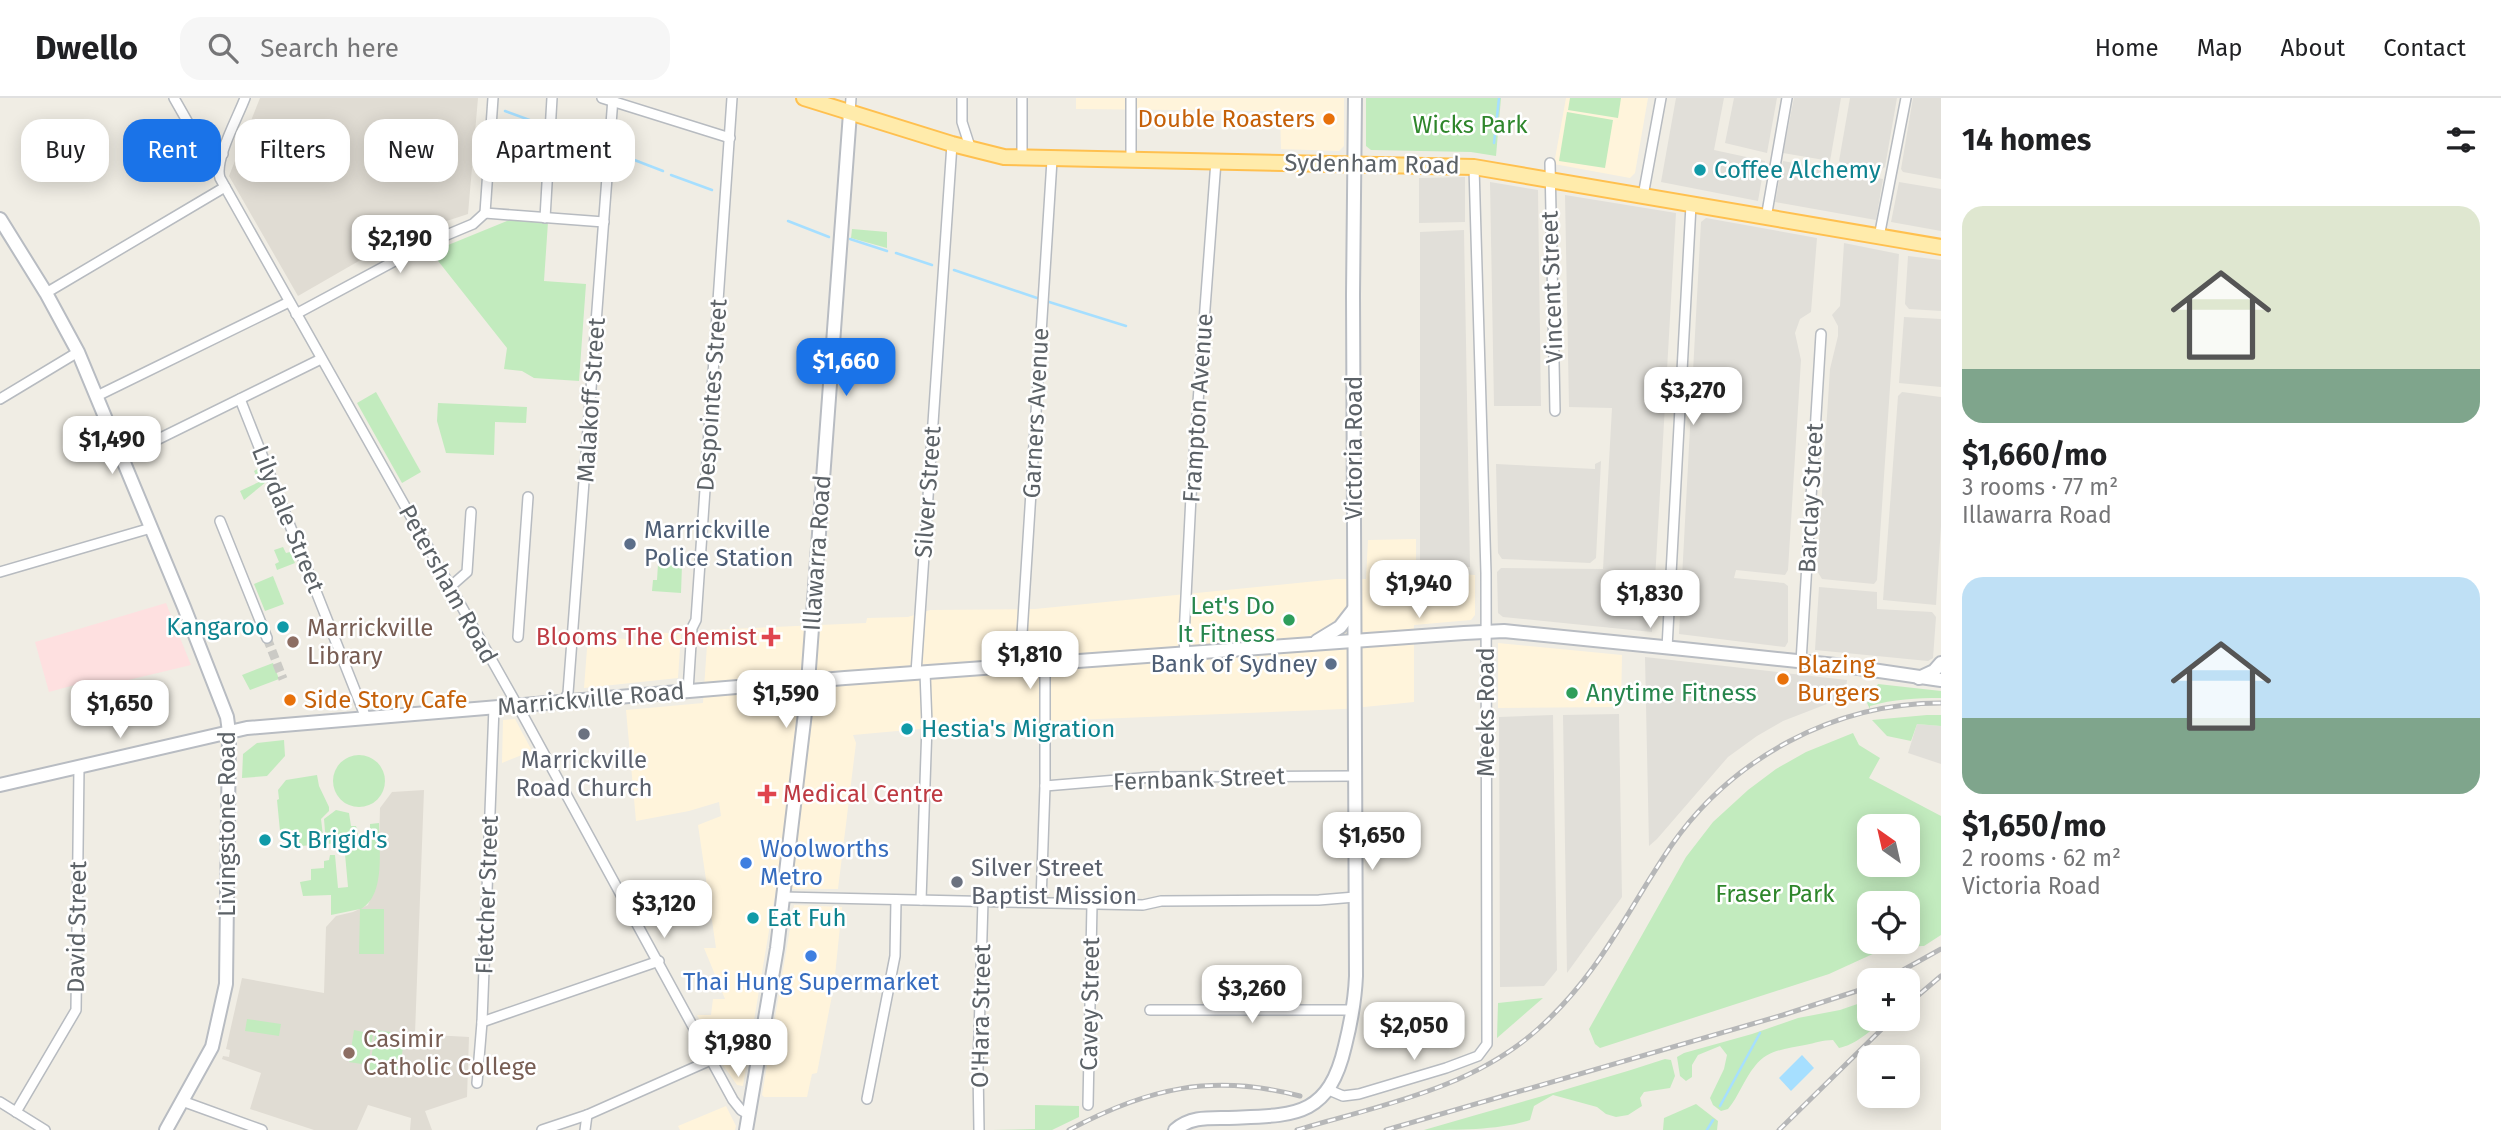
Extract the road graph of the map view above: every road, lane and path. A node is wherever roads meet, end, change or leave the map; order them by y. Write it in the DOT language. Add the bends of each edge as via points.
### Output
graph roads {
  1 [pos="174,98"];
  2 [pos="245,98"];
  3 [pos="493,98"];
  4 [pos="551,98"];
  5 [pos="602,98"];
  6 [pos="732,98"];
  7 [pos="804,98"];
  8 [pos="962,98"];
  9 [pos="1022,98"];
  10 [pos="1131,98"];
  11 [pos="1355,98"];
  12 [pos="1661,98"];
  13 [pos="1787,98"];
  14 [pos="1906,98"];
  15 [pos="612,99"];
  16 [pos="850,106"];
  17 [pos="962,122"];
  18 [pos="730,138"];
  19 [pos="949,143"];
  20 [pos="971,150"];
  21 [pos="223,154"];
  22 [pos="1022,159"];
  23 [pos="1052,160"];
  24 [pos="1131,161"];
  25 [pos="1216,162"];
  26 [pos="1550,163"];
  27 [pos="1354,165"];
  28 [pos="1475,167"];
  29 [pos="1549,180"];
  30 [pos="225,187"];
  31 [pos="1643,197"];
  32 [pos="1690,205"];
  33 [pos="485,213"];
  34 [pos="545,218"];
  35 [pos="1766,218"];
  36 [pos="604,222"];
  37 [pos="1,223"];
  38 [pos="1879,237"];
  39 [pos="1941,247"];
  40 [pos="46,293"];
  41 [pos="289,302"];
  42 [pos="296,314"];
  43 [pos="1821,334"];
  44 [pos="78,352"];
  45 [pos="321,359"];
  46 [pos="97,396"];
  47 [pos="0,399"];
  48 [pos="240,399"];
  49 [pos="1555,411"];
  50 [pos="122,457"];
  51 [pos="528,497"];
  52 [pos="471,512"];
  53 [pos="220,521"];
  54 [pos="151,528"];
  55 [pos="0,572"];
  56 [pos="450,587"];
  57 [pos="1354,609"];
  58 [pos="1485,632"];
  59 [pos="518,637"];
  60 [pos="267,638"];
  61 [pos="1355,640"];
  62 [pos="1307,644"];
  63 [pos="1667,648"];
  64 [pos="1185,654"];
  65 [pos="1801,662"];
  66 [pos="1941,663"];
  67 [pos="1045,664"];
  68 [pos="1021,666"];
  69 [pos="920,673"];
  70 [pos="1919,679"];
  71 [pos="1941,680"];
  72 [pos="808,682"];
  73 [pos="688,691"];
  74 [pos="564,701"];
  75 [pos="517,706"];
  76 [pos="494,707"];
  77 [pos="366,718"];
  78 [pos="229,732"];
  79 [pos="79,767"];
  80 [pos="1354,776"];
  81 [pos="0,785"];
  82 [pos="1045,786"];
  83 [pos="783,897"];
  84 [pos="1356,897"];
  85 [pos="896,900"];
  86 [pos="922,900"];
  87 [pos="983,901"];
  88 [pos="1041,902"];
  89 [pos="1092,904"];
  90 [pos="659,961"];
  91 [pos="1150,1010"];
  92 [pos="1353,1010"];
  93 [pos="482,1021"];
  94 [pos="711,1060"];
  95 [pos="477,1083"];
  96 [pos="1329,1090"];
  97 [pos="867,1100"];
  98 [pos="182,1101"];
  99 [pos="0,1102"];
  100 [pos="1088,1105"];
  101 [pos="16,1112"];
  102 [pos="748,1114"];
  103 [pos="587,1115"];
  104 [pos="45,1130"];
  105 [pos="166,1130"];
  106 [pos="262,1130"];
  107 [pos="542,1130"];
  108 [pos="585,1130"];
  109 [pos="746,1130"];
  110 [pos="979,1130"];
  111 [pos="1175,1130"];
  1 -- 21 [label="street" via="203,149"];
  2 -- 21 [label="street"];
  3 -- 33 [label="street"];
  4 -- 34 [label="street"];
  5 -- 15 [label="street"];
  6 -- 18 [label="street, Despointes Street"];
  7 -- 16 [label="main road, Sydenham Road"];
  8 -- 17 [label="street"];
  9 -- 22 [label="street"];
  10 -- 24 [label="street"];
  11 -- 27 [label="main road, Victoria Road"];
  12 -- 31 [label="street"];
  13 -- 35 [label="street"];
  14 -- 38 [label="street"];
  15 -- 18 [label="street"];
  15 -- 36 [label="street, Malakoff Street"];
  16 -- 19 [label="main road, Sydenham Road"];
  16 -- 72 [label="main road, Illawarra Road"];
  17 -- 19 [label="street"];
  17 -- 20 [label="street"];
  18 -- 73 [label="street, Despointes Street"];
  19 -- 20 [label="main road, Sydenham Road"];
  19 -- 69 [label="street, Silver Street"];
  20 -- 22 [label="main road, Sydenham Road"];
  21 -- 30 [label="street, Petersham Road" via="218,174"];
  22 -- 23 [label="main road, Sydenham Road"];
  23 -- 24 [label="main road, Sydenham Road"];
  23 -- 68 [label="street, Garners Avenue"];
  24 -- 25 [label="main road, Sydenham Road"];
  25 -- 27 [label="main road, Sydenham Road"];
  25 -- 64 [label="street, Frampton Avenue" via="1191,496"];
  26 -- 29 [label="street, Vincent Street"];
  27 -- 28 [label="main road, Sydenham Road"];
  27 -- 57 [label="main road, Victoria Road"];
  28 -- 29 [label="main road, Sydenham Road"];
  28 -- 58 [label="street, Meeks Road"];
  29 -- 31 [label="main road, Sydenham Road"];
  29 -- 49 [label="street, Vincent Street"];
  30 -- 40 [label="street"];
  30 -- 41 [label="street, Petersham Road"];
  31 -- 32 [label="main road, Sydenham Road"];
  32 -- 35 [label="main road, Sydenham Road"];
  32 -- 63 [label="street"];
  33 -- 34 [label="street"];
  33 -- 42 [label="street" via="473,224"];
  34 -- 36 [label="street"];
  35 -- 38 [label="main road, Sydenham Road"];
  36 -- 74 [label="street, Malakoff Street"];
  37 -- 40 [label="main road, Livingstone Road"];
  38 -- 39 [label="main road, Sydenham Road"];
  40 -- 44 [label="main road, Livingstone Road"];
  41 -- 42 [label="street, Petersham Road"];
  41 -- 46 [label="street"];
  42 -- 45 [label="street, Petersham Road"];
  43 -- 65 [label="street, Barclay Street"];
  44 -- 46 [label="main road, Livingstone Road"];
  44 -- 47 [label="street"];
  45 -- 48 [label="street"];
  45 -- 56 [label="street, Petersham Road"];
  46 -- 50 [label="main road, Livingstone Road"];
  48 -- 50 [label="street"];
  48 -- 77 [label="street, Lilydale Street"];
  50 -- 54 [label="main road, Livingstone Road"];
  51 -- 59 [label="street"];
  52 -- 56 [label="street" via="467,572"];
  53 -- 60 [label="street"];
  54 -- 55 [label="street"];
  54 -- 78 [label="main road, Livingstone Road"];
  56 -- 75 [label="street, Petersham Road"];
  57 -- 61 [label="main road, Victoria Road"];
  57 -- 62 [label="main road" via="1333,634"];
  58 -- 61 [label="main road, Marrickville Road"];
  58 -- 63 [label="main road, Marrickville Road"];
  58 -- 96 [label="street, Meeks Road" via="1487,1044 1478,1056 1370,1091 1343,1097"];
  61 -- 62 [label="main road, Marrickville Road"];
  61 -- 80 [label="main road, Victoria Road"];
  62 -- 64 [label="main road, Marrickville Road"];
  63 -- 65 [label="main road, Marrickville Road"];
  64 -- 67 [label="main road, Marrickville Road"];
  65 -- 70 [label="main road, Marrickville Road"];
  66 -- 70 [label="main road"];
  67 -- 68 [label="main road, Marrickville Road"];
  67 -- 82 [label="street"];
  68 -- 69 [label="main road, Marrickville Road"];
  69 -- 72 [label="main road, Marrickville Road"];
  69 -- 86 [label="street, Silver Street" via="927,725"];
  70 -- 71 [label="main road, Marrickville Road"];
  72 -- 73 [label="main road, Marrickville Road"];
  72 -- 83 [label="main road, Illawarra Road"];
  73 -- 74 [label="main road, Marrickville Road"];
  74 -- 75 [label="main road, Marrickville Road"];
  75 -- 76 [label="main road, Marrickville Road"];
  75 -- 90 [label="street, Petersham Road"];
  76 -- 77 [label="main road, Marrickville Road"];
  76 -- 93 [label="street, Fletcher Street"];
  77 -- 78 [label="main road, Marrickville Road"];
  78 -- 79 [label="main road, Marrickville Road"];
  78 -- 98 [label="main road, Livingstone Road" via="226,984 212,1047"];
  79 -- 81 [label="main road, Marrickville Road"];
  79 -- 101 [label="street, David Street" via="76,1010"];
  80 -- 82 [label="street, Fernbank Street" via="1153,777"];
  80 -- 84 [label="main road, Victoria Road"];
  82 -- 88 [label="street"];
  83 -- 85 [label="street"];
  83 -- 102 [label="main road, Illawarra Road"];
  84 -- 89 [label="street"];
  84 -- 92 [label="main road, Victoria Road"];
  85 -- 86 [label="street"];
  85 -- 97 [label="street" via="895,956"];
  86 -- 87 [label="street"];
  87 -- 88 [label="street"];
  87 -- 110 [label="street, O'Hara Street"];
  88 -- 89 [label="street"];
  89 -- 100 [label="street, Cavey Street"];
  90 -- 93 [label="street"];
  90 -- 94 [label="street, Petersham Road"];
  91 -- 92 [label="street"];
  92 -- 96 [label="main road, Victoria Road"];
  93 -- 95 [label="street, Fletcher Street"];
  94 -- 102 [label="street, Petersham Road" via="733,1100"];
  94 -- 103 [label="street"];
  96 -- 111 [label="main road" via="1312,1105 1290,1113 1194,1119"];
  98 -- 105 [label="main road, Livingstone Road"];
  98 -- 106 [label="street"];
  99 -- 101 [label="street"];
  101 -- 104 [label="street"];
  102 -- 109 [label="main road, Illawarra Road"];
  103 -- 107 [label="street"];
  103 -- 108 [label="street"];
}
